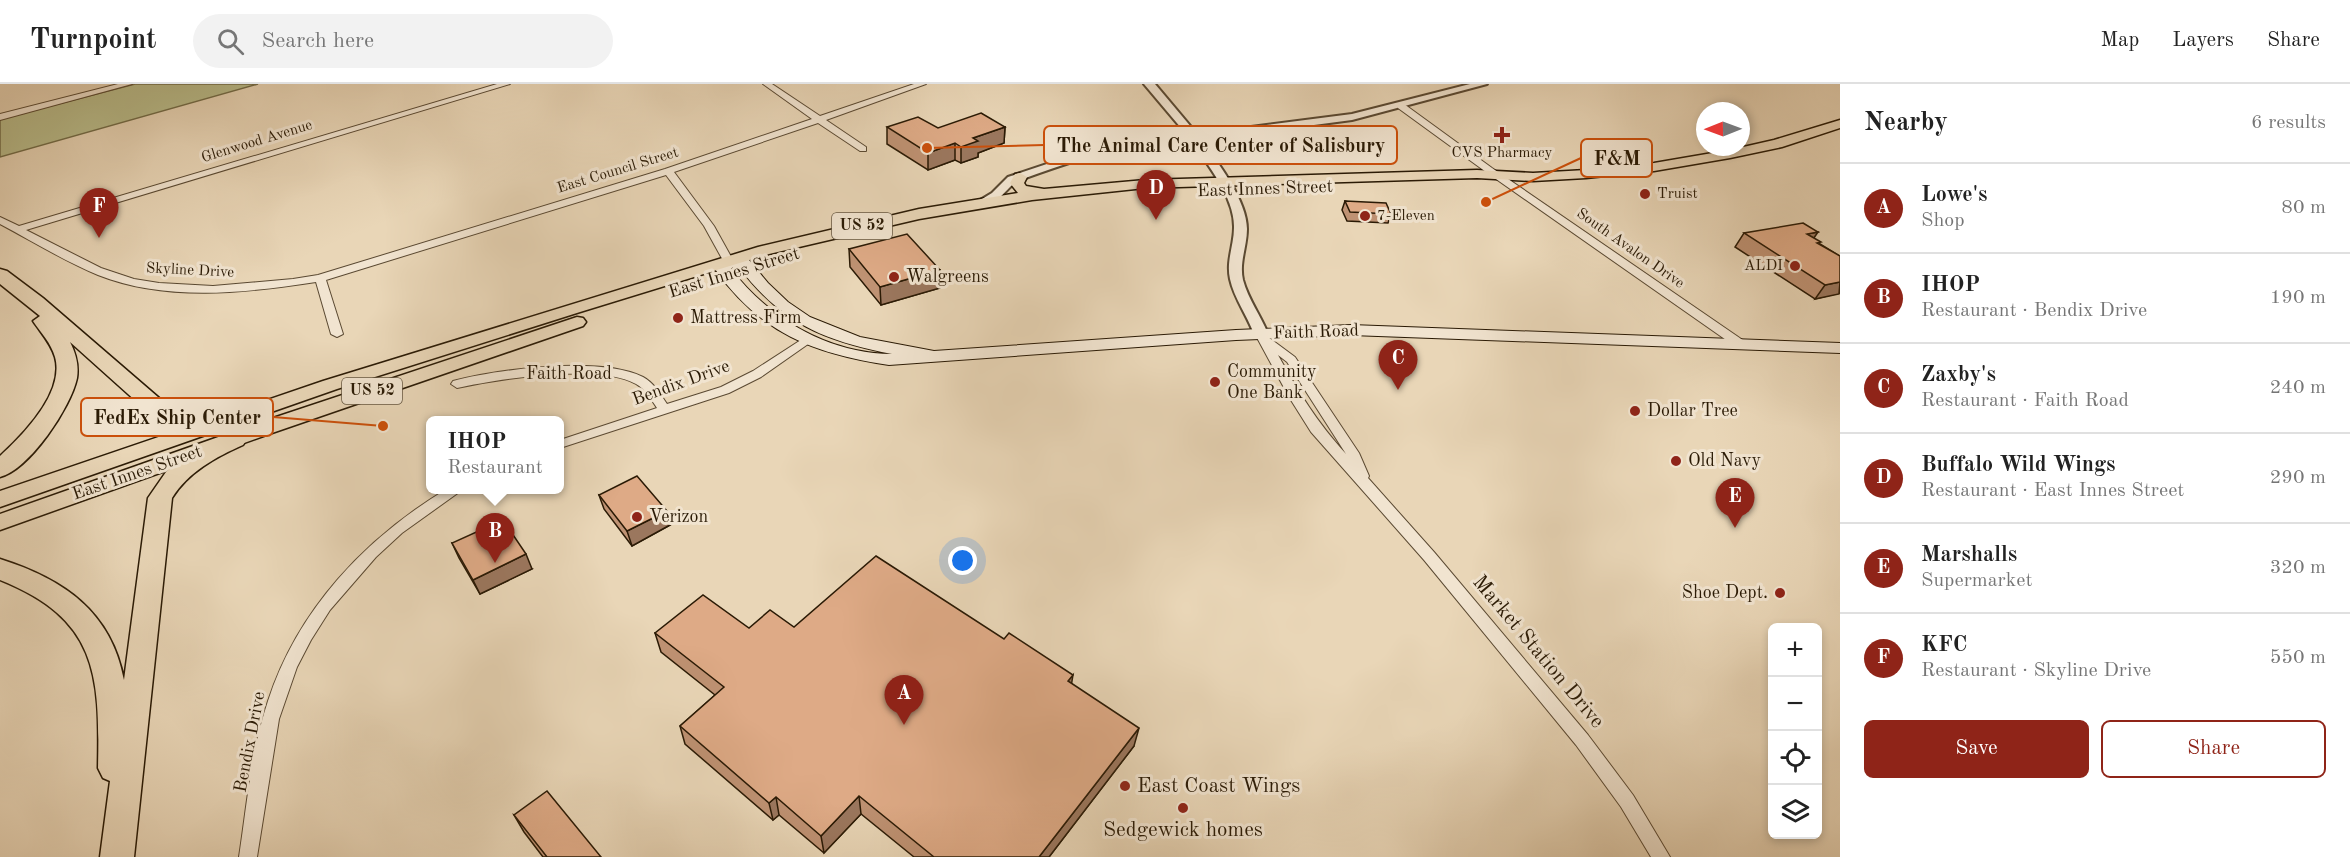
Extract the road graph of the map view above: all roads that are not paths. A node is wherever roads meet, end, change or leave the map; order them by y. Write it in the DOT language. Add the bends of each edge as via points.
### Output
graph roads {
  1 [pos="128,84"];
  2 [pos="506,84"];
  3 [pos="768,84"];
  4 [pos="922,84"];
  5 [pos="1149,84"];
  6 [pos="1482,84"];
  7 [pos="1401,106"];
  8 [pos="0,117"];
  9 [pos="817,119"];
  10 [pos="1840,124"];
  11 [pos="1192,138"];
  12 [pos="863,149"];
  13 [pos="668,171"];
  14 [pos="1020,177"];
  15 [pos="1499,177"];
  16 [pos="1226,185"];
  17 [pos="1051,192"];
  18 [pos="983,202"];
  19 [pos="0,220"];
  20 [pos="18,229"];
  21 [pos="728,268"];
  22 [pos="747,269"];
  23 [pos="1,276"];
  24 [pos="320,278"];
  25 [pos="337,334"];
  26 [pos="1261,334"];
  27 [pos="807,340"];
  28 [pos="1743,346"];
  29 [pos="1840,348"];
  30 [pos="936,357"];
  31 [pos="457,384"];
  32 [pos="665,411"];
  33 [pos="248,413"];
  34 [pos="236,439"];
  35 [pos="564,443"];
  36 [pos="0,469"];
  37 [pos="448,494"];
  38 [pos="0,499"];
  39 [pos="0,522"];
  40 [pos="0,569"];
  41 [pos="111,857"];
  42 [pos="117,857"];
  43 [pos="248,857"];
  44 [pos="1661,857"];
  1 -- 8 [label="street"];
  2 -- 20 [label="street, Glenwood Avenue"];
  3 -- 9 [label="street"];
  4 -- 9 [label="street, East Council Street"];
  5 -- 11 [label="street, Market Station Drive"];
  6 -- 7 [label="street"];
  7 -- 11 [label="street" via="1295,126"];
  7 -- 15 [label="street, South Avalon Drive"];
  9 -- 12 [label="street"];
  9 -- 13 [label="street, East Council Street"];
  10 -- 15 [label="main road, East Innes Street / US 52" via="1767,147 1654,167"];
  11 -- 14 [label="street" via="1088,154"];
  11 -- 16 [label="street, Market Station Drive"];
  13 -- 21 [label="street, Faith Road" via="721,245"];
  13 -- 24 [label="street, East Council Street"];
  14 -- 17 [label="main road" via="1017,183 1022,189"];
  14 -- 18 [label="street" via="1008,181 996,196"];
  15 -- 16 [label="main road, East Innes Street / US 52" via="1478,174"];
  15 -- 28 [label="street, South Avalon Drive"];
  16 -- 17 [label="main road, East Innes Street / US 52" via="1126,185"];
  16 -- 22 [label="main road, East Innes Street / US 52" via="997,211 872,235"];
  16 -- 26 [label="street, Market Station Drive" via="1242,232 1235,262 1236,278"];
  17 -- 18 [label="main road, East Innes Street / US 52"];
  18 -- 21 [label="main road, East Innes Street / US 52" via="843,230"];
  19 -- 20 [label="street, Skyline Drive"];
  20 -- 24 [label="street, Skyline Drive" via="104,273 136,283 230,290"];
  21 -- 22 [label="main road, East Innes Street / US 52"];
  21 -- 27 [label="main road, Faith Road" via="765,317"];
  21 -- 33 [label="main road, East Innes Street / US 52" via="441,349"];
  21 -- 34 [label="main road, East Innes Street / US 52"];
  22 -- 30 [label="main road, Faith Road" via="789,311 820,330 864,345"];
  23 -- 33 [label="highway, US 52" via="165,415 194,420"];
  23 -- 36 [label="highway" via="52,333 67,365 64,386 53,409 27,443"];
  24 -- 25 [label="street"];
  26 -- 28 [label="main road, Faith Road" via="1389,330"];
  26 -- 30 [label="main road, Faith Road"];
  26 -- 44 [label="street, Market Station Drive" via="1316,429 1429,556 1582,740 1627,801"];
  27 -- 30 [label="main road, Faith Road" via="882,359"];
  27 -- 32 [label="street, Bendix Drive" via="744,382"];
  28 -- 29 [label="main road, Faith Road"];
  31 -- 32 [label="street, Faith Road" via="497,375 612,372 645,384"];
  32 -- 35 [label="street, Bendix Drive"];
  33 -- 38 [label="main road, East Innes Street"];
  34 -- 39 [label="main road, East Innes Street / US 52"];
  34 -- 42 [label="highway" via="192,462 160,498"];
  37 -- 43 [label="street, Bendix Drive" via="363,560 309,629 284,677 276,702"];
  40 -- 41 [label="highway" via="57,596 87,624 103,651 111,683 115,732"];
}
